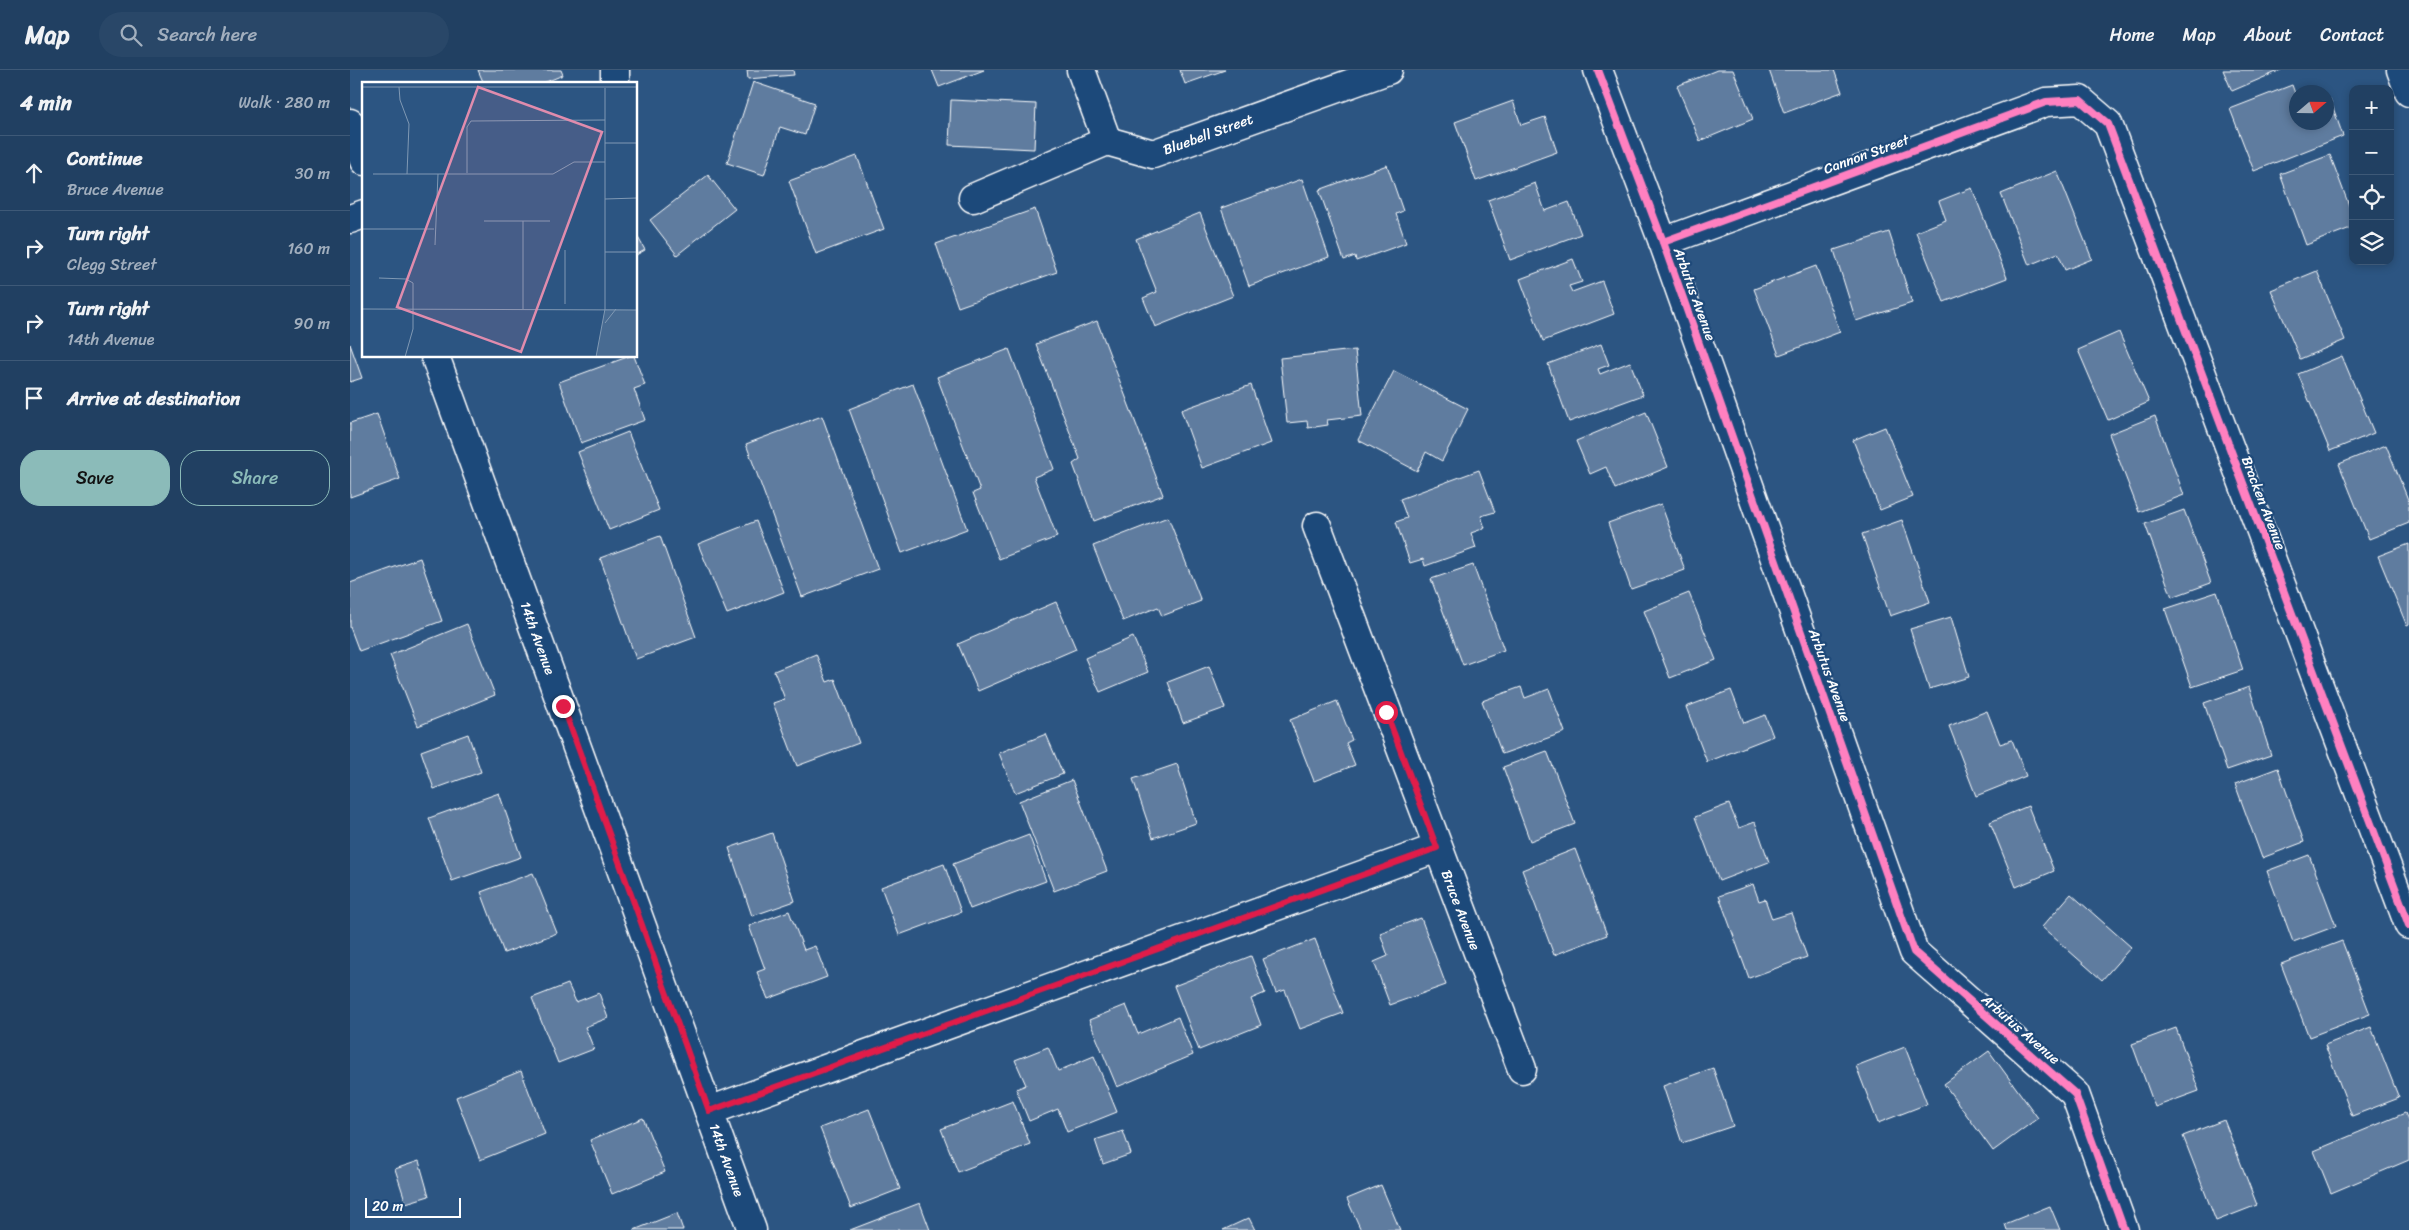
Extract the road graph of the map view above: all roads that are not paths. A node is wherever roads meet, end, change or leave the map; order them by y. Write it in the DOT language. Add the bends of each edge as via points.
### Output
graph roads {
  1 [pos="1081,70"];
  2 [pos="1388,70"];
  3 [pos="1598,70"];
  4 [pos="2401,70"];
  5 [pos="2409,92"];
  6 [pos="2080,100"];
  7 [pos="350,123"];
  8 [pos="1107,141"];
  9 [pos="362,156"];
  10 [pos="973,198"];
  11 [pos="362,215"];
  12 [pos="350,219"];
  13 [pos="1663,242"];
  14 [pos="436,358"];
  15 [pos="1317,526"];
  16 [pos="1437,848"];
  17 [pos="2409,926"];
  18 [pos="1522,1069"];
  19 [pos="709,1111"];
  20 [pos="752,1230"];
  21 [pos="2124,1230"];
  1 -- 8 [label="street"];
  2 -- 8 [label="street, Bluebell Street" via="1153,154"];
  3 -- 13 [label="street, Arbutus Avenue"];
  4 -- 5 [label="street"];
  6 -- 13 [label="street, Cannon Street" via="2046,102"];
  6 -- 17 [label="street, Bracken Avenue" via="2108,124"];
  7 -- 9 [label="street"];
  8 -- 10 [label="street"];
  11 -- 12 [label="street"];
  13 -- 21 [label="street, Arbutus Avenue" via="1914,952 2075,1094"];
  14 -- 19 [label="street, 14th Avenue"];
  15 -- 16 [label="street, Bruce Avenue"];
  16 -- 18 [label="street, Bruce Avenue"];
  16 -- 19 [label="street"];
  19 -- 20 [label="street, 14th Avenue"];
}
